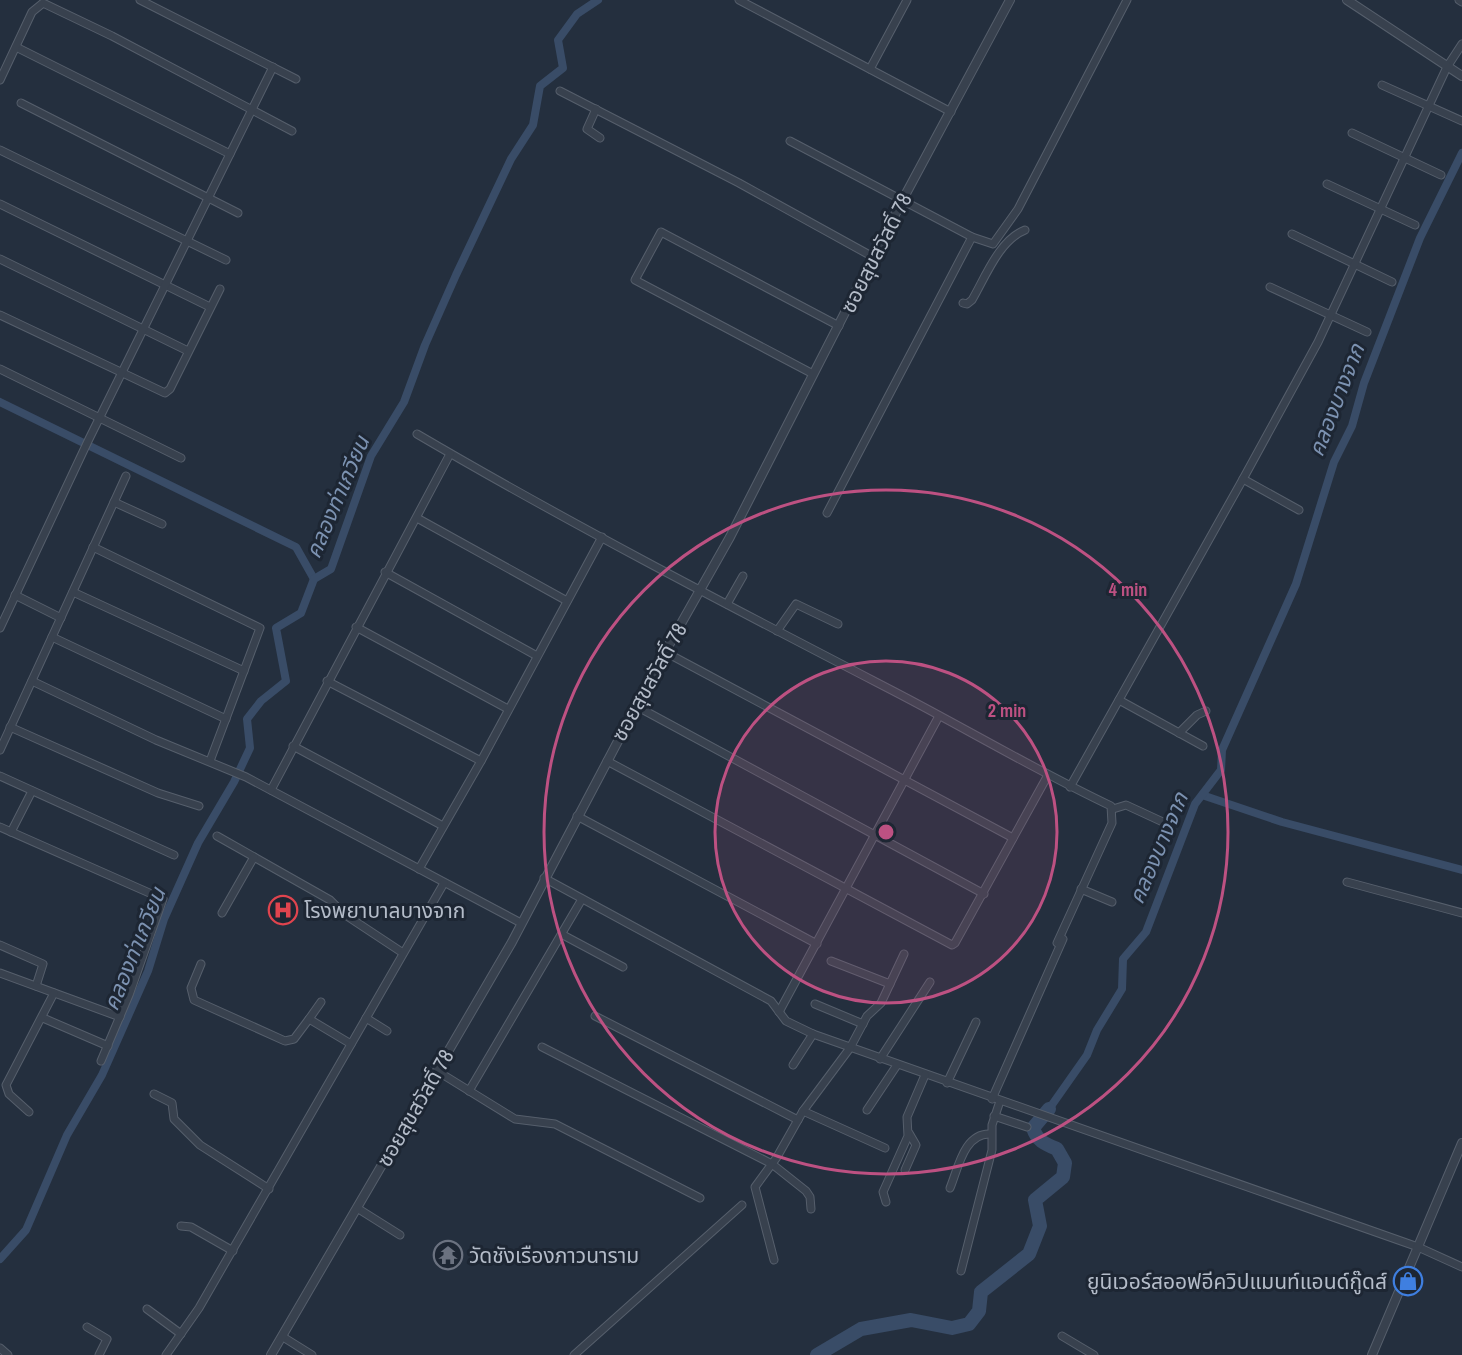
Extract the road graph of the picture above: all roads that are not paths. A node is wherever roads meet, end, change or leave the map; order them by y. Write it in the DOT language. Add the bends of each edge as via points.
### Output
graph roads {
  1 [pos="140,0"];
  2 [pos="739,0"];
  3 [pos="907,0"];
  4 [pos="1010,0"];
  5 [pos="1127,0"];
  6 [pos="1347,0"];
  7 [pos="1462,44"];
  8 [pos="16,47"];
  9 [pos="1448,66"];
  10 [pos="273,67"];
  11 [pos="870,69"];
  12 [pos="1462,75"];
  13 [pos="296,79"];
  14 [pos="0,80"];
  15 [pos="1382,85"];
  16 [pos="560,91"];
  17 [pos="21,103"];
  18 [pos="1430,106"];
  19 [pos="596,109"];
  20 [pos="252,110"];
  21 [pos="951,112"];
  22 [pos="1462,121"];
  23 [pos="291,131"];
  24 [pos="1352,133"];
  25 [pos="600,138"];
  26 [pos="790,141"];
  27 [pos="0,150"];
  28 [pos="230,154"];
  29 [pos="1405,159"];
  30 [pos="1441,175"];
  31 [pos="1327,184"];
  32 [pos="208,198"];
  33 [pos="902,201"];
  34 [pos="0,204"];
  35 [pos="1381,210"];
  36 [pos="238,213"];
  37 [pos="1415,225"];
  38 [pos="1025,230"];
  39 [pos="1292,234"];
  40 [pos="972,237"];
  41 [pos="187,241"];
  42 [pos="993,244"];
  43 [pos="1001,252"];
  44 [pos="875,258"];
  45 [pos="0,259"];
  46 [pos="226,260"];
  47 [pos="1356,264"];
  48 [pos="1392,282"];
  49 [pos="165,285"];
  50 [pos="1270,286"];
  51 [pos="220,289"];
  52 [pos="963,303"];
  53 [pos="210,307"];
  54 [pos="0,315"];
  55 [pos="1331,315"];
  56 [pos="839,326"];
  57 [pos="144,329"];
  58 [pos="1368,332"];
  59 [pos="189,351"];
  60 [pos="0,369"];
  61 [pos="121,374"];
  62 [pos="813,374"];
  63 [pos="99,418"];
  64 [pos="417,434"];
  65 [pos="450,454"];
  66 [pos="181,458"];
  67 [pos="126,476"];
  68 [pos="1243,479"];
  69 [pos="114,502"];
  70 [pos="1299,510"];
  71 [pos="827,513"];
  72 [pos="417,518"];
  73 [pos="162,524"];
  74 [pos="602,537"];
  75 [pos="93,547"];
  76 [pos="385,572"];
  77 [pos="743,576"];
  78 [pos="701,590"];
  79 [pos="73,592"];
  80 [pos="15,595"];
  81 [pos="567,601"];
  82 [pos="727,604"];
  83 [pos="61,618"];
  84 [pos="838,624"];
  85 [pos="356,627"];
  86 [pos="0,628"];
  87 [pos="777,631"];
  88 [pos="52,637"];
  89 [pos="665,652"];
  90 [pos="537,656"];
  91 [pos="244,671"];
  92 [pos="32,681"];
  93 [pos="327,681"];
  94 [pos="1119,700"];
  95 [pos="636,706"];
  96 [pos="508,710"];
  97 [pos="1206,711"];
  98 [pos="939,716"];
  99 [pos="226,719"];
  100 [pos="10,727"];
  101 [pos="1179,733"];
  102 [pos="293,746"];
  103 [pos="1203,746"];
  104 [pos="0,750"];
  105 [pos="210,761"];
  106 [pos="481,761"];
  107 [pos="607,761"];
  108 [pos="1048,775"];
  109 [pos="0,776"];
  110 [pos="904,781"];
  111 [pos="1070,787"];
  112 [pos="271,790"];
  113 [pos="32,791"];
  114 [pos="199,806"];
  115 [pos="1113,809"];
  116 [pos="577,816"];
  117 [pos="1165,823"];
  118 [pos="442,826"];
  119 [pos="0,827"];
  120 [pos="11,832"];
  121 [pos="874,835"];
  122 [pos="217,836"];
  123 [pos="1013,838"];
  124 [pos="174,855"];
  125 [pos="254,857"];
  126 [pos="419,869"];
  127 [pos="544,878"];
  128 [pos="444,882"];
  129 [pos="1347,882"];
  130 [pos="844,889"];
  131 [pos="1081,889"];
  132 [pos="984,894"];
  133 [pos="582,899"];
  134 [pos="1112,902"];
  135 [pos="1077,907"];
  136 [pos="222,913"];
  137 [pos="1462,913"];
  138 [pos="521,923"];
  139 [pos="563,934"];
  140 [pos="1057,943"];
  141 [pos="817,944"];
  142 [pos="0,945"];
  143 [pos="404,953"];
  144 [pos="904,954"];
  145 [pos="831,962"];
  146 [pos="201,964"];
  147 [pos="623,967"];
  148 [pos="0,973"];
  149 [pos="930,982"];
  150 [pos="890,984"];
  151 [pos="36,987"];
  152 [pos="54,993"];
  153 [pos="321,1002"];
  154 [pos="815,1004"];
  155 [pos="779,1012"];
  156 [pos="596,1016"];
  157 [pos="120,1017"];
  158 [pos="43,1018"];
  159 [pos="366,1018"];
  160 [pos="309,1019"];
  161 [pos="976,1022"];
  162 [pos="863,1023"];
  163 [pos="387,1031"];
  164 [pos="813,1034"];
  165 [pos="351,1044"];
  166 [pos="108,1046"];
  167 [pos="542,1047"];
  168 [pos="850,1048"];
  169 [pos="880,1059"];
  170 [pos="101,1061"];
  171 [pos="793,1065"];
  172 [pos="897,1065"];
  173 [pos="437,1071"];
  174 [pos="925,1075"];
  175 [pos="947,1083"];
  176 [pos="469,1091"];
  177 [pos="154,1094"];
  178 [pos="996,1100"];
  179 [pos="867,1110"];
  180 [pos="804,1111"];
  181 [pos="29,1112"];
  182 [pos="994,1116"];
  183 [pos="798,1120"];
  184 [pos="1027,1127"];
  185 [pos="909,1133"];
  186 [pos="991,1134"];
  187 [pos="1462,1143"];
  188 [pos="885,1148"];
  189 [pos="772,1164"];
  190 [pos="905,1170"];
  191 [pos="950,1188"];
  192 [pos="268,1189"];
  193 [pos="700,1198"];
  194 [pos="886,1202"];
  195 [pos="742,1205"];
  196 [pos="357,1208"];
  197 [pos="811,1209"];
  198 [pos="181,1226"];
  199 [pos="400,1234"];
  200 [pos="1418,1247"];
  201 [pos="232,1251"];
  202 [pos="774,1260"];
  203 [pos="1462,1267"];
  204 [pos="961,1270"];
  205 [pos="147,1309"];
  206 [pos="87,1326"];
  207 [pos="181,1334"];
  208 [pos="283,1336"];
  209 [pos="1062,1336"];
  210 [pos="0,1348"];
  211 [pos="8,1355"];
  212 [pos="99,1355"];
  213 [pos="166,1355"];
  214 [pos="271,1355"];
  215 [pos="312,1355"];
  216 [pos="574,1355"];
  217 [pos="1094,1355"];
  218 [pos="1372,1355"];
  1 -- 10 [label="street"];
  2 -- 11 [label="street"];
  3 -- 11 [label="street"];
  4 -- 21 [label="street, ซอยสุขสวัสดิ์ 78"];
  5 -- 42 [label="street" via="1020,206"];
  6 -- 9 [label="street"];
  7 -- 9 [label="street"];
  8 -- 14 [label="street"];
  8 -- 20 [label="street" via="35,8 47,4"];
  8 -- 28 [label="street"];
  9 -- 12 [label="street"];
  9 -- 18 [label="street"];
  10 -- 13 [label="street"];
  10 -- 20 [label="street"];
  11 -- 21 [label="street"];
  15 -- 18 [label="street"];
  16 -- 19 [label="street"];
  17 -- 32 [label="street"];
  18 -- 22 [label="street"];
  18 -- 29 [label="street"];
  19 -- 25 [label="street" via="587,129"];
  19 -- 44 [label="street"];
  20 -- 23 [label="street"];
  20 -- 28 [label="street"];
  21 -- 33 [label="street, ซอยสุขสวัสดิ์ 78"];
  24 -- 29 [label="street"];
  26 -- 33 [label="street"];
  27 -- 41 [label="street"];
  28 -- 32 [label="street"];
  29 -- 30 [label="street"];
  29 -- 35 [label="street"];
  31 -- 35 [label="street"];
  32 -- 36 [label="street"];
  32 -- 41 [label="street"];
  33 -- 40 [label="street"];
  33 -- 44 [label="street, ซอยสุขสวัสดิ์ 78"];
  34 -- 49 [label="street"];
  35 -- 37 [label="street"];
  35 -- 47 [label="street"];
  38 -- 43 [label="street" via="1011,238"];
  39 -- 47 [label="street"];
  40 -- 42 [label="street"];
  40 -- 71 [label="street"];
  41 -- 46 [label="street"];
  41 -- 49 [label="street"];
  42 -- 43 [label="street"];
  43 -- 52 [label="street" via="972,300"];
  44 -- 56 [label="street, ซอยสุขสวัสดิ์ 78"];
  45 -- 57 [label="street"];
  47 -- 48 [label="street"];
  47 -- 55 [label="street"];
  49 -- 53 [label="street"];
  49 -- 57 [label="street"];
  50 -- 55 [label="street"];
  51 -- 53 [label="street"];
  53 -- 59 [label="street"];
  54 -- 61 [label="street"];
  55 -- 58 [label="street"];
  55 -- 68 [label="street"];
  56 -- 62 [label="street, ซอยสุขสวัสดิ์ 78"];
  56 -- 62 [label="street" via="661,232 650,251 635,280"];
  57 -- 59 [label="street"];
  57 -- 61 [label="street"];
  59 -- 61 [label="street" via="165,393"];
  60 -- 63 [label="street"];
  61 -- 63 [label="street"];
  62 -- 78 [label="street, ซอยสุขสวัสดิ์ 78"];
  63 -- 66 [label="street"];
  63 -- 80 [label="street"];
  64 -- 65 [label="street"];
  65 -- 72 [label="street"];
  65 -- 74 [label="street"];
  67 -- 69 [label="street"];
  68 -- 70 [label="street"];
  68 -- 94 [label="street"];
  69 -- 73 [label="street"];
  69 -- 75 [label="street"];
  72 -- 76 [label="street"];
  72 -- 81 [label="street"];
  74 -- 78 [label="street"];
  74 -- 81 [label="street"];
  75 -- 79 [label="street"];
  75 -- 91 [label="street" via="259,627"];
  76 -- 85 [label="street"];
  76 -- 90 [label="street"];
  77 -- 82 [label="street"];
  78 -- 82 [label="street"];
  78 -- 89 [label="street, ซอยสุขสวัสดิ์ 78"];
  79 -- 83 [label="street"];
  79 -- 91 [label="street"];
  80 -- 83 [label="street"];
  80 -- 86 [label="street"];
  81 -- 90 [label="street"];
  82 -- 87 [label="street"];
  83 -- 88 [label="street"];
  84 -- 87 [label="street" via="796,604"];
  85 -- 93 [label="street"];
  85 -- 96 [label="street"];
  87 -- 98 [label="street"];
  88 -- 92 [label="street"];
  88 -- 99 [label="street"];
  89 -- 95 [label="street, ซอยสุขสวัสดิ์ 78"];
  89 -- 110 [label="street"];
  90 -- 96 [label="street"];
  91 -- 99 [label="street"];
  92 -- 100 [label="street"];
  92 -- 105 [label="street"];
  93 -- 102 [label="street"];
  93 -- 106 [label="street"];
  94 -- 101 [label="street"];
  94 -- 111 [label="street"];
  95 -- 107 [label="street, ซอยสุขสวัสดิ์ 78"];
  95 -- 121 [label="street"];
  96 -- 106 [label="street"];
  97 -- 101 [label="street"];
  98 -- 108 [label="street"];
  98 -- 110 [label="street"];
  99 -- 105 [label="street"];
  100 -- 104 [label="street"];
  100 -- 114 [label="street" via="158,793"];
  101 -- 103 [label="street"];
  102 -- 112 [label="street"];
  102 -- 118 [label="street"];
  105 -- 112 [label="street"];
  106 -- 118 [label="street"];
  107 -- 116 [label="street, ซอยสุขสวัสดิ์ 78"];
  107 -- 130 [label="street"];
  108 -- 111 [label="street"];
  108 -- 123 [label="street"];
  109 -- 113 [label="street"];
  110 -- 121 [label="street"];
  110 -- 123 [label="street"];
  111 -- 115 [label="street"];
  112 -- 126 [label="street"];
  113 -- 120 [label="street"];
  113 -- 124 [label="street"];
  115 -- 117 [label="street" via="1126,805"];
  115 -- 131 [label="street" via="1112,823"];
  116 -- 127 [label="street, ซอยสุขสวัสดิ์ 78"];
  116 -- 141 [label="street"];
  118 -- 126 [label="street"];
  119 -- 120 [label="street"];
  120 -- 157 [label="street" via="162,897"];
  121 -- 130 [label="street"];
  121 -- 132 [label="street"];
  122 -- 125 [label="street"];
  123 -- 132 [label="street"];
  125 -- 136 [label="street"];
  125 -- 143 [label="street" via="330,900 344,914"];
  126 -- 128 [label="street"];
  127 -- 133 [label="street"];
  127 -- 138 [label="street, ซอยสุขสวัสดิ์ 78"];
  128 -- 138 [label="street"];
  128 -- 143 [label="street"];
  129 -- 137 [label="street"];
  130 -- 132 [label="street" via="952,945"];
  130 -- 141 [label="street"];
  131 -- 134 [label="street"];
  131 -- 140 [label="street"];
  133 -- 139 [label="street"];
  133 -- 155 [label="street" via="771,1001"];
  135 -- 178 [label="street"];
  138 -- 173 [label="street, ซอยสุขสวัสดิ์ 78"];
  139 -- 147 [label="street"];
  139 -- 176 [label="street"];
  141 -- 155 [label="street"];
  142 -- 151 [label="street" via="43,964"];
  143 -- 159 [label="street"];
  144 -- 150 [label="street"];
  145 -- 150 [label="street"];
  146 -- 160 [label="street" via="191,988 194,1000 285,1041 294,1039"];
  148 -- 151 [label="street"];
  149 -- 169 [label="street"];
  150 -- 162 [label="street" via="882,1003"];
  151 -- 152 [label="street"];
  152 -- 157 [label="street"];
  152 -- 158 [label="street"];
  153 -- 160 [label="street"];
  154 -- 162 [label="street"];
  155 -- 164 [label="street" via="786,1021"];
  156 -- 183 [label="street"];
  157 -- 166 [label="street"];
  158 -- 166 [label="street"];
  158 -- 181 [label="street" via="6,1085 9,1094"];
  159 -- 163 [label="street"];
  159 -- 165 [label="street"];
  160 -- 165 [label="street"];
  161 -- 175 [label="street"];
  162 -- 168 [label="street"];
  164 -- 168 [label="street"];
  164 -- 171 [label="street"];
  165 -- 192 [label="street"];
  166 -- 170 [label="street"];
  167 -- 189 [label="street"];
  168 -- 169 [label="street"];
  168 -- 180 [label="street"];
  169 -- 172 [label="street"];
  172 -- 174 [label="street"];
  172 -- 179 [label="street"];
  173 -- 176 [label="street"];
  173 -- 196 [label="street, ซอยสุขสวัสดิ์ 78"];
  174 -- 175 [label="street"];
  174 -- 185 [label="street" via="908,1117"];
  175 -- 178 [label="street"];
  176 -- 193 [label="street" via="515,1119 555,1124"];
  177 -- 192 [label="street" via="172,1103 174,1119 200,1145"];
  178 -- 182 [label="street"];
  178 -- 200 [label="street"];
  180 -- 183 [label="street"];
  180 -- 188 [label="street"];
  182 -- 184 [label="street"];
  182 -- 186 [label="street"];
  183 -- 189 [label="street"];
  185 -- 190 [label="street" via="916,1145"];
  185 -- 194 [label="street" via="883,1192"];
  186 -- 191 [label="street" via="980,1135 966,1148"];
  186 -- 204 [label="street" via="992,1150"];
  187 -- 200 [label="street"];
  189 -- 197 [label="street" via="806,1191"];
  189 -- 202 [label="street" via="755,1187"];
  192 -- 201 [label="street"];
  195 -- 216 [label="street"];
  196 -- 199 [label="street"];
  196 -- 208 [label="street, ซอยสุขสวัสดิ์ 78"];
  198 -- 201 [label="street" via="191,1227"];
  200 -- 203 [label="street"];
  200 -- 218 [label="street"];
  201 -- 207 [label="street"];
  205 -- 207 [label="street"];
  206 -- 212 [label="street" via="107,1339"];
  207 -- 213 [label="street"];
  208 -- 214 [label="street, ซอยสุขสวัสดิ์ 78"];
  208 -- 215 [label="street"];
  209 -- 217 [label="street"];
  210 -- 211 [label="street"];
}
